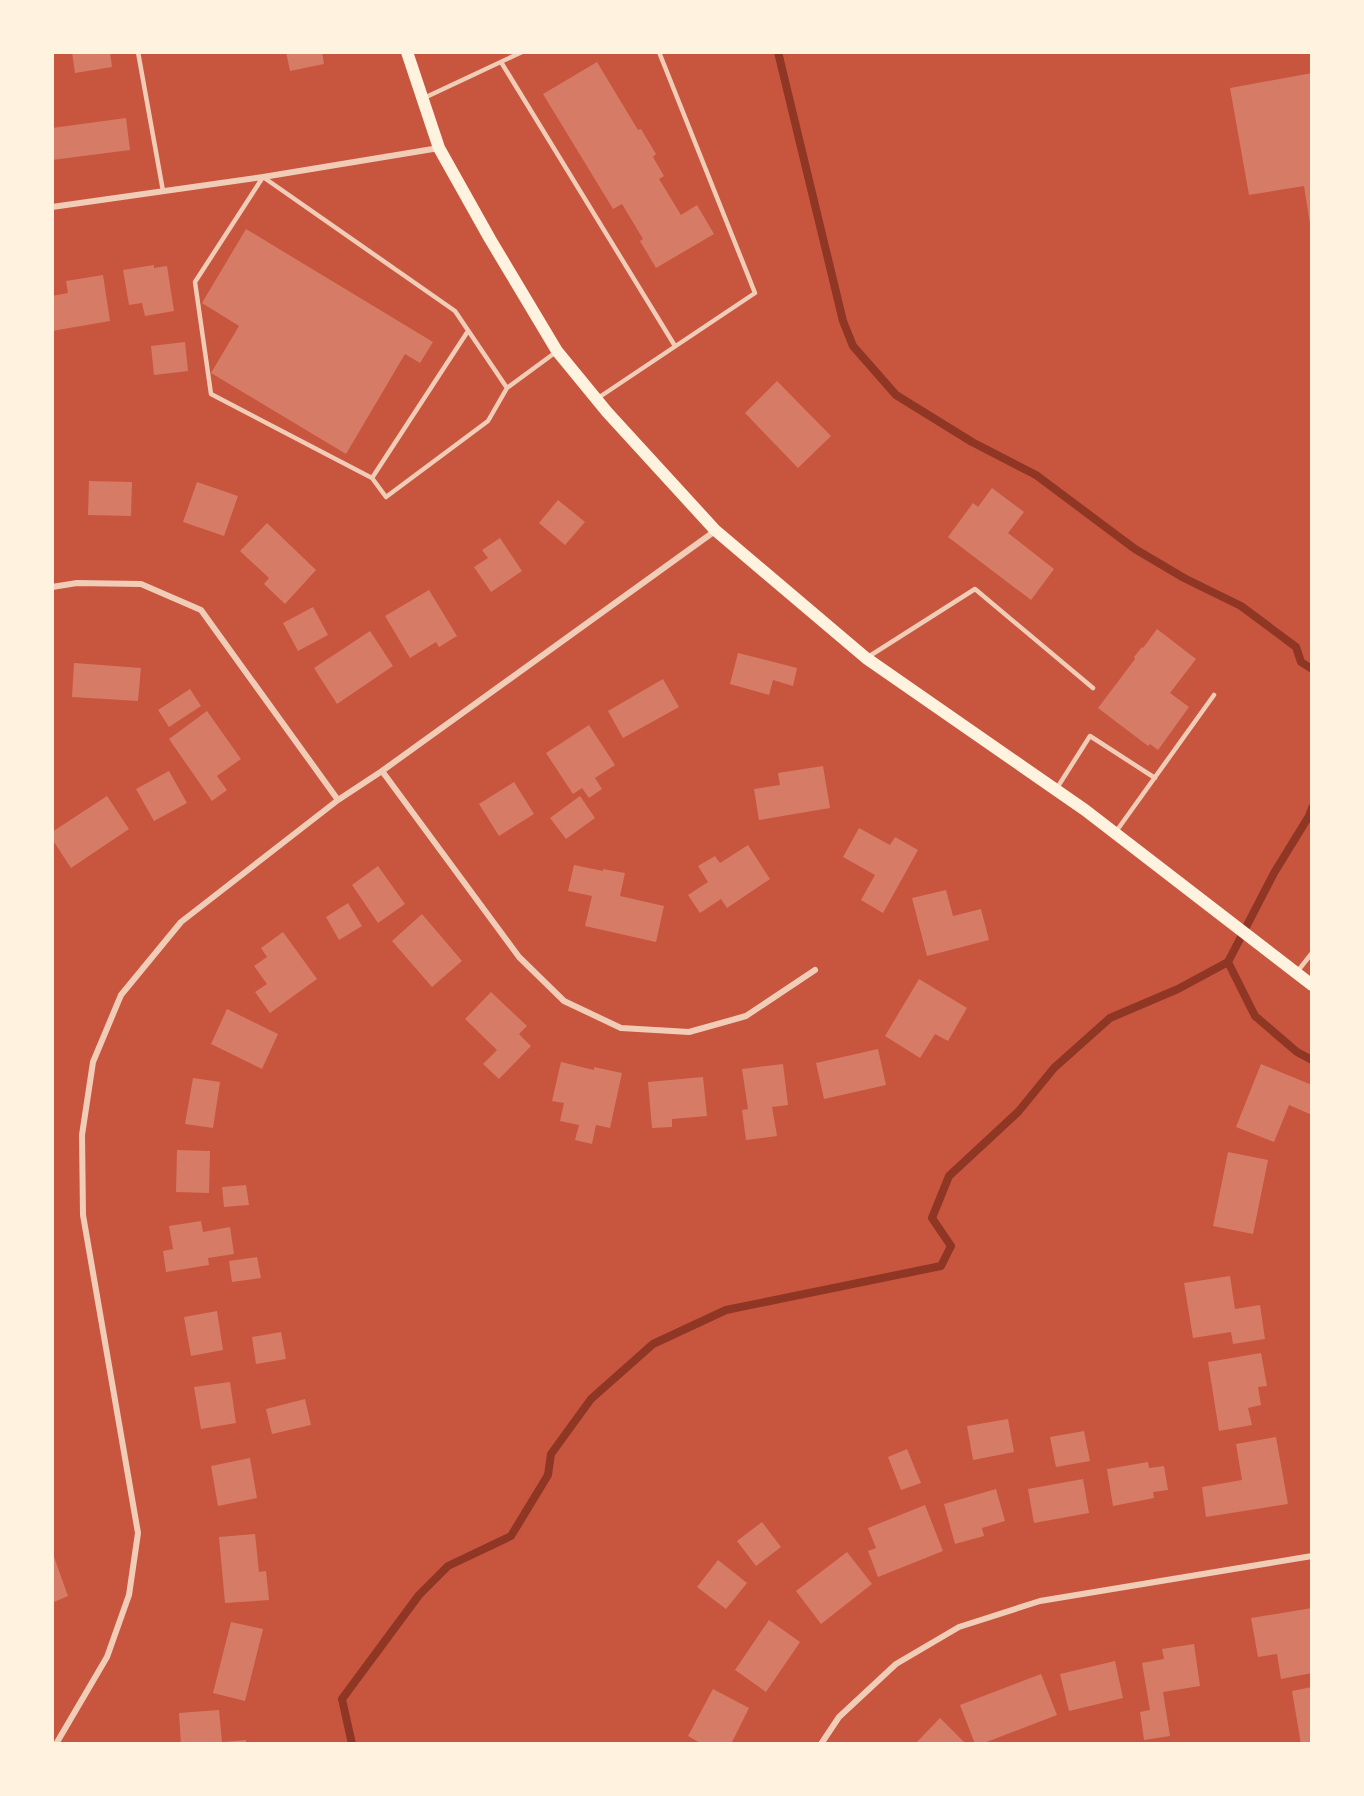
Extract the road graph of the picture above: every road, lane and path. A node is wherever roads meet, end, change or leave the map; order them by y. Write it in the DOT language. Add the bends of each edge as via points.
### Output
graph roads {
  1 [pos="138,52"];
  2 [pos="407,52"];
  3 [pos="522,52"];
  4 [pos="659,52"];
  5 [pos="501,62"];
  6 [pos="423,99"];
  7 [pos="440,148"];
  8 [pos="263,177"];
  9 [pos="163,191"];
  10 [pos="52,207"];
  11 [pos="468,331"];
  12 [pos="675,346"];
  13 [pos="557,351"];
  14 [pos="507,387"];
  15 [pos="596,399"];
  16 [pos="372,478"];
  17 [pos="715,530"];
  18 [pos="52,587"];
  19 [pos="866,658"];
  20 [pos="1093,688"];
  21 [pos="1214,695"];
  22 [pos="382,771"];
  23 [pos="1155,778"];
  24 [pos="1056,790"];
  25 [pos="338,800"];
  26 [pos="1115,833"];
  27 [pos="1311,953"];
  28 [pos="815,970"];
  29 [pos="1296,973"];
  30 [pos="1311,985"];
  31 [pos="1311,1556"];
  32 [pos="56,1743"];
  33 [pos="821,1743"];
  1 -- 9 [label="lane"];
  2 -- 6 [label="main road"];
  3 -- 5 [label="lane"];
  4 -- 12 [label="lane" via="755,293"];
  5 -- 6 [label="lane"];
  5 -- 12 [label="lane"];
  6 -- 7 [label="main road"];
  7 -- 8 [label="street"];
  7 -- 13 [label="main road"];
  8 -- 9 [label="street"];
  8 -- 11 [label="lane" via="455,311"];
  8 -- 16 [label="lane" via="195,282 211,394"];
  9 -- 10 [label="street"];
  11 -- 14 [label="lane"];
  11 -- 16 [label="lane"];
  12 -- 15 [label="lane"];
  13 -- 14 [label="lane"];
  13 -- 15 [label="main road"];
  14 -- 16 [label="lane" via="488,420 386,496"];
  15 -- 17 [label="main road"];
  17 -- 19 [label="main road"];
  17 -- 22 [label="street"];
  18 -- 25 [label="street" via="76,583 141,584 201,610"];
  19 -- 20 [label="lane" via="975,589"];
  19 -- 24 [label="main road"];
  21 -- 23 [label="lane"];
  22 -- 25 [label="street"];
  22 -- 28 [label="street" via="519,957 564,1001 621,1028 689,1032 746,1016"];
  23 -- 24 [label="lane" via="1090,736"];
  23 -- 26 [label="lane"];
  24 -- 26 [label="main road"];
  25 -- 32 [label="street" via="181,922 122,995 93,1062 82,1135 83,1215 138,1533 129,1595 107,1657"];
  26 -- 29 [label="main road"];
  27 -- 29 [label="lane"];
  29 -- 30 [label="main road"];
  31 -- 33 [label="street" via="1040,1601 959,1627 896,1664 840,1717"];
}
